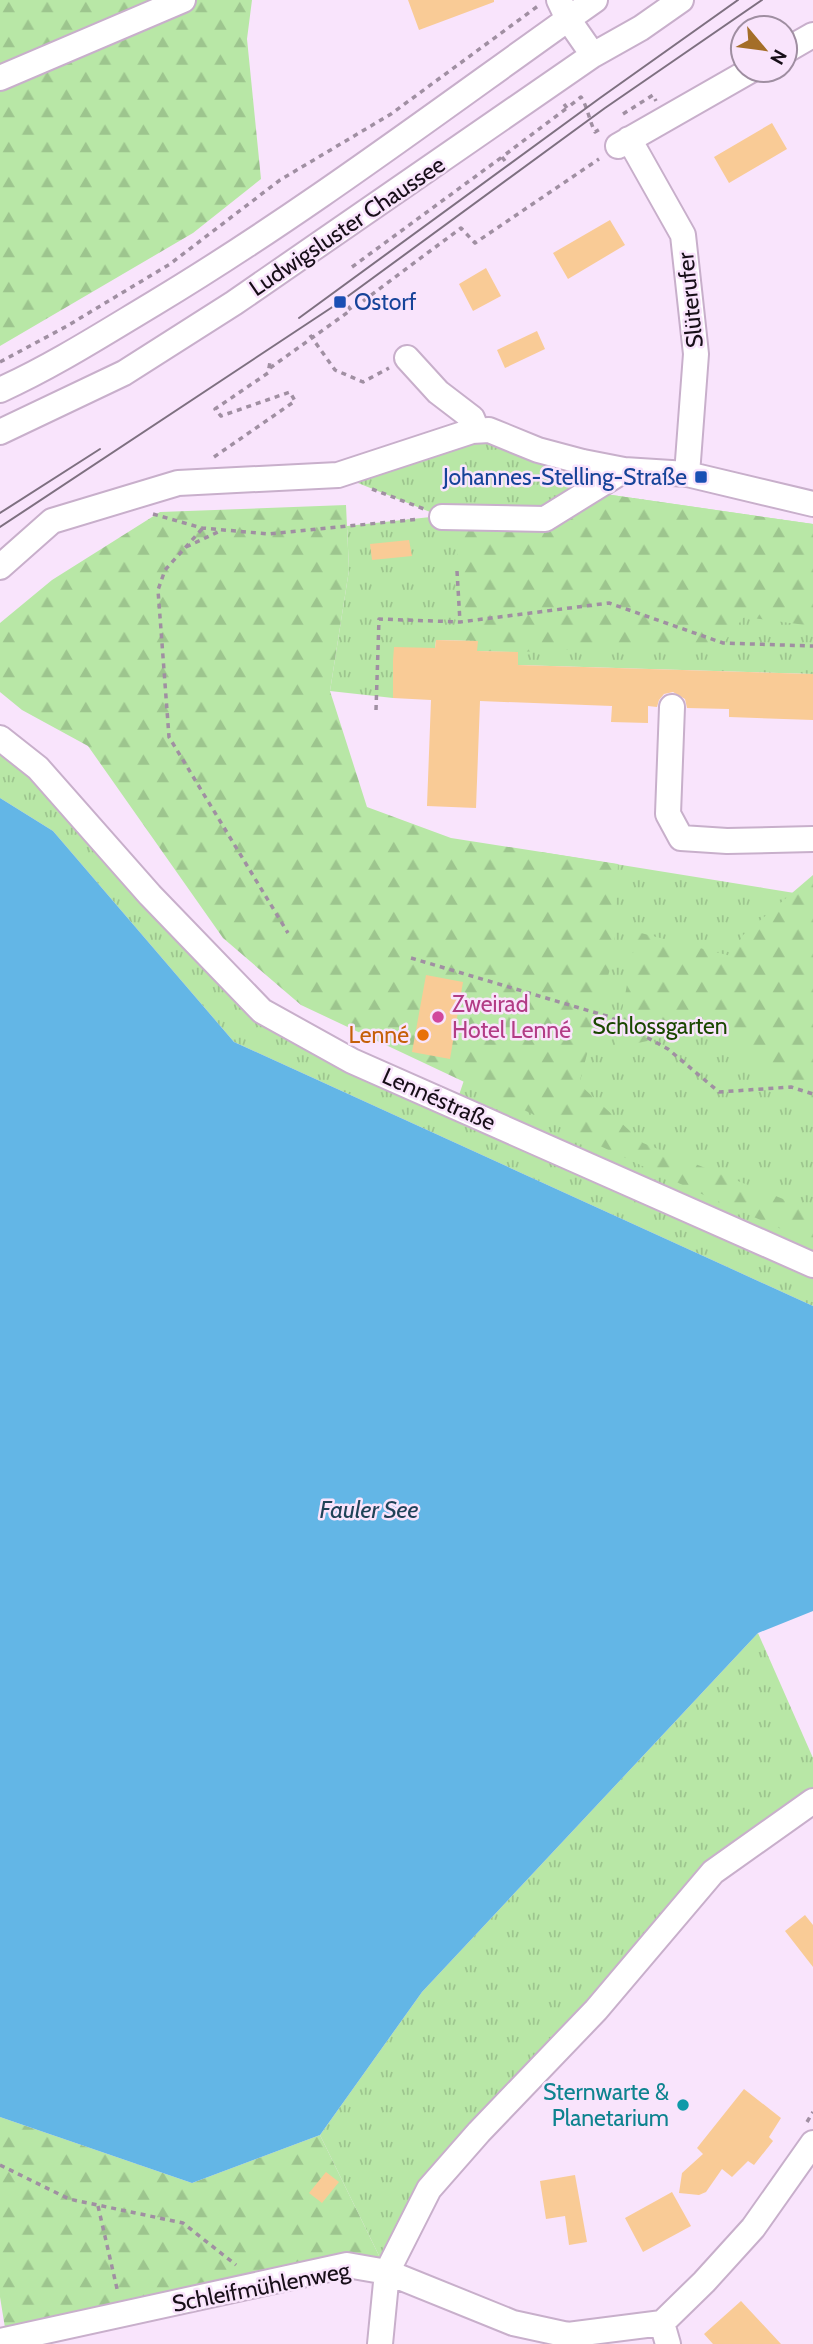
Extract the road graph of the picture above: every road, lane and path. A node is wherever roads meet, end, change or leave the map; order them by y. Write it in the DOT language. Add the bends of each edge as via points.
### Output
graph roads {
  1 [pos="183,0"];
  2 [pos="595,0"];
  3 [pos="681,0"];
  4 [pos="556,8"];
  5 [pos="593,55"];
  6 [pos="0,78"];
  7 [pos="729,81"];
  8 [pos="562,101"];
  9 [pos="567,108"];
  10 [pos="617,138"];
  11 [pos="352,267"];
  12 [pos="311,336"];
  13 [pos="407,358"];
  14 [pos="0,362"];
  15 [pos="270,362"];
  16 [pos="269,369"];
  17 [pos="0,372"];
  18 [pos="379,374"];
  19 [pos="30,377"];
  20 [pos="0,390"];
  21 [pos="477,430"];
  22 [pos="0,432"];
  23 [pos="210,460"];
  24 [pos="624,470"];
  25 [pos="687,474"];
  26 [pos="338,475"];
  27 [pos="813,504"];
  28 [pos="141,510"];
  29 [pos="442,517"];
  30 [pos="202,528"];
  31 [pos="222,530"];
  32 [pos="184,548"];
  33 [pos="0,567"];
  34 [pos="457,571"];
  35 [pos="460,622"];
  36 [pos="813,646"];
  37 [pos="672,707"];
  38 [pos="376,710"];
  39 [pos="0,738"];
  40 [pos="813,839"];
  41 [pos="288,933"];
  42 [pos="411,958"];
  43 [pos="813,1094"];
  44 [pos="813,1265"];
  45 [pos="813,1801"];
  46 [pos="813,2143"];
  47 [pos="0,2165"];
  48 [pos="98,2206"];
  49 [pos="387,2272"];
  50 [pos="256,2286"];
  51 [pos="119,2298"];
  52 [pos="665,2333"];
  53 [pos="0,2341"];
  54 [pos="380,2344"];
  1 -- 6 [label="street"];
  2 -- 4 [label="street, Ludwigsluster Chaussee"];
  3 -- 5 [label="street, Ludwigsluster Chaussee"];
  4 -- 5 [label="street"];
  4 -- 14 [label="path" via="280,180 170,264"];
  4 -- 19 [label="street, Ludwigsluster Chaussee" via="281,222"];
  5 -- 22 [label="street, Ludwigsluster Chaussee" via="234,303 124,373"];
  7 -- 10 [label="street"];
  8 -- 9 [label="path"];
  9 -- 10 [label="path" via="581,97 595,132"];
  9 -- 11 [label="path"];
  10 -- 12 [label="path" via="475,243 461,228"];
  10 -- 25 [label="street, Slüterufer" via="683,235 696,354"];
  12 -- 16 [label="path"];
  12 -- 18 [label="path" via="335,370 363,382"];
  13 -- 21 [label="street" via="438,393 472,418"];
  15 -- 16 [label="path"];
  16 -- 23 [label="path" via="215,409 221,415 290,392 295,401"];
  17 -- 19 [label="street"];
  19 -- 20 [label="street, Ludwigsluster Chaussee"];
  21 -- 24 [label="street"];
  21 -- 26 [label="street"];
  24 -- 25 [label="street"];
  24 -- 29 [label="street" via="545,519"];
  25 -- 27 [label="street"];
  26 -- 29 [label="path"];
  26 -- 33 [label="street" via="178,483 52,522"];
  28 -- 30 [label="path"];
  29 -- 31 [label="path" via="269,534"];
  30 -- 31 [label="path"];
  30 -- 32 [label="path"];
  31 -- 32 [label="path"];
  32 -- 41 [label="path" via="165,570 158,590 169,737"];
  34 -- 35 [label="path"];
  35 -- 36 [label="path" via="609,603 723,643"];
  35 -- 38 [label="path" via="379,619"];
  37 -- 40 [label="street" via="667,814 681,838"];
  39 -- 44 [label="street, Lennéstraße" via="38,768 150,895 262,1011 352,1061"];
  42 -- 43 [label="path" via="610,1017 668,1049 719,1091 792,1087"];
  45 -- 49 [label="street" via="713,1872 596,2010 429,2189"];
  46 -- 52 [label="street" via="753,2228"];
  47 -- 48 [label="path" via="69,2199"];
  48 -- 50 [label="path" via="183,2223 248,2272"];
  48 -- 51 [label="path"];
  49 -- 50 [label="street, Schleifmühlenweg" via="347,2265"];
  49 -- 52 [label="street, Schleifmühlenweg" via="513,2323 568,2335"];
  49 -- 54 [label="street"];
  50 -- 53 [label="street, Schleifmühlenweg"];
}
